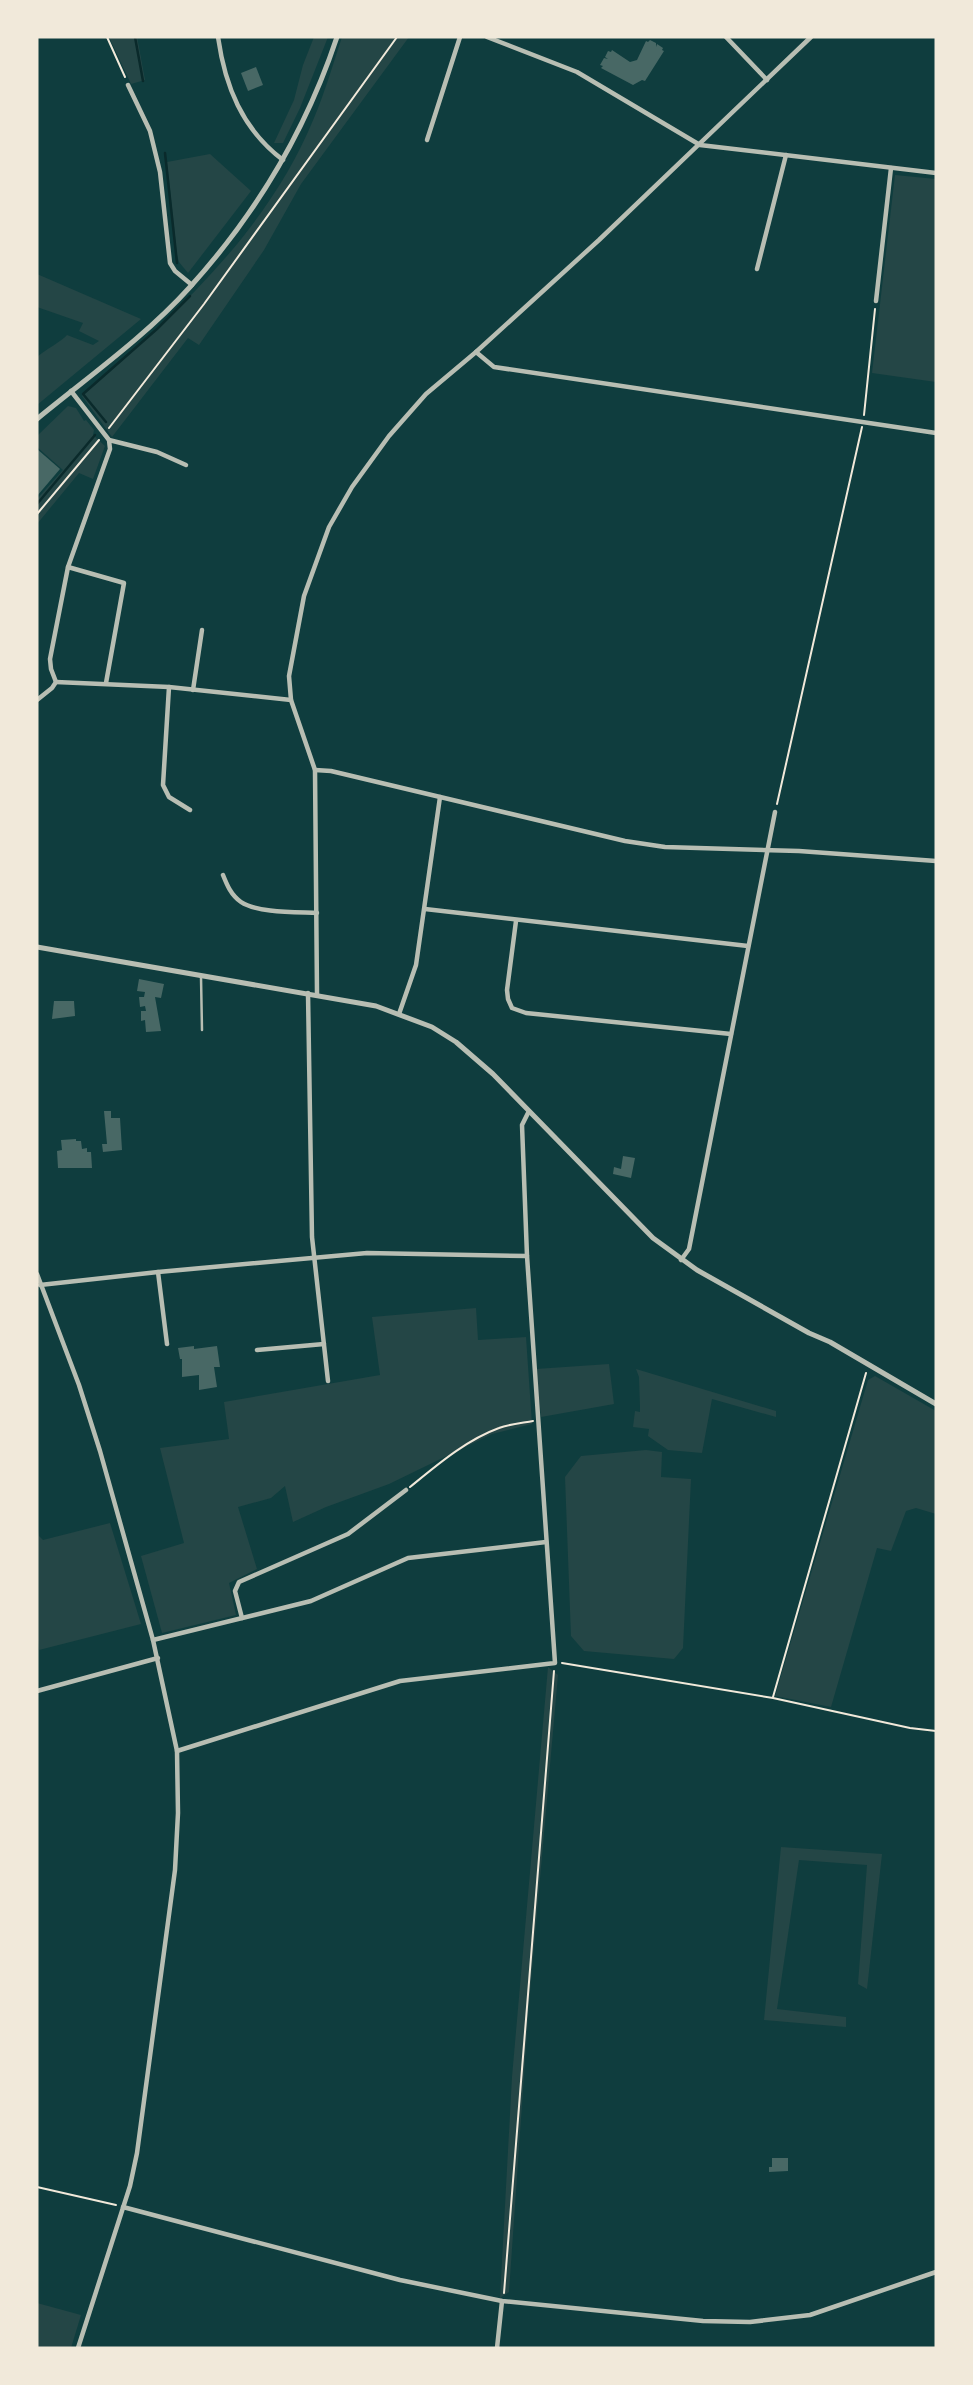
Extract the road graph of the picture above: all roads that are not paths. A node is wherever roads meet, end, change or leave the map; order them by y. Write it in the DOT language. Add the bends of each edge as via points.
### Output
graph roads {
  1 [pos="218,37"];
  2 [pos="337,37"];
  3 [pos="460,37"];
  4 [pos="487,37"];
  5 [pos="510,37"];
  6 [pos="726,37"];
  7 [pos="811,37"];
  8 [pos="505,44"];
  9 [pos="768,80"];
  10 [pos="128,85"];
  11 [pos="427,140"];
  12 [pos="700,145"];
  13 [pos="786,155"];
  14 [pos="284,160"];
  15 [pos="891,168"];
  16 [pos="936,173"];
  17 [pos="757,269"];
  18 [pos="192,285"];
  19 [pos="876,301"];
  20 [pos="476,352"];
  21 [pos="71,391"];
  22 [pos="37,419"];
  23 [pos="936,433"];
  24 [pos="109,440"];
  25 [pos="186,465"];
  26 [pos="68,567"];
  27 [pos="202,630"];
  28 [pos="55,682"];
  29 [pos="106,683"];
  30 [pos="169,687"];
  31 [pos="193,690"];
  32 [pos="37,700"];
  33 [pos="291,701"];
  34 [pos="315,770"];
  35 [pos="440,797"];
  36 [pos="190,810"];
  37 [pos="775,812"];
  38 [pos="767,851"];
  39 [pos="936,861"];
  40 [pos="223,875"];
  41 [pos="425,909"];
  42 [pos="317,913"];
  43 [pos="516,921"];
  44 [pos="748,946"];
  45 [pos="37,947"];
  46 [pos="201,975"];
  47 [pos="308,993"];
  48 [pos="317,994"];
  49 [pos="400,1014"];
  50 [pos="202,1030"];
  51 [pos="731,1034"];
  52 [pos="529,1111"];
  53 [pos="527,1256"];
  54 [pos="314,1257"];
  55 [pos="681,1260"];
  56 [pos="158,1272"];
  57 [pos="37,1274"];
  58 [pos="40,1285"];
  59 [pos="167,1344"];
  60 [pos="324,1344"];
  61 [pos="257,1350"];
  62 [pos="328,1381"];
  63 [pos="936,1404"];
  64 [pos="406,1490"];
  65 [pos="546,1542"];
  66 [pos="242,1618"];
  67 [pos="153,1640"];
  68 [pos="158,1658"];
  69 [pos="37,1691"];
  70 [pos="177,1751"];
  71 [pos="123,2207"];
  72 [pos="936,2272"];
  73 [pos="502,2301"];
  74 [pos="78,2348"];
  75 [pos="497,2348"];
  1 -- 14 [label="street" via="235,104 262,141"];
  2 -- 14 [label="street"];
  3 -- 11 [label="street"];
  4 -- 8 [label="street"];
  5 -- 8 [label="street"];
  6 -- 9 [label="street"];
  7 -- 9 [label="street"];
  8 -- 12 [label="street" via="577,72"];
  9 -- 12 [label="street"];
  10 -- 18 [label="street" via="150,131 160,172 170,263"];
  12 -- 13 [label="street"];
  12 -- 20 [label="street"];
  13 -- 15 [label="street"];
  13 -- 17 [label="street"];
  14 -- 18 [label="street" via="250,214"];
  15 -- 16 [label="street"];
  15 -- 19 [label="street"];
  18 -- 21 [label="street"];
  20 -- 23 [label="street" via="494,367"];
  20 -- 33 [label="street" via="426,394 389,436 329,527 304,596 289,676"];
  21 -- 22 [label="street"];
  21 -- 24 [label="street"];
  24 -- 25 [label="street"];
  24 -- 26 [label="street" via="108,458"];
  26 -- 28 [label="street" via="50,659"];
  26 -- 29 [label="street" via="124,583"];
  27 -- 31 [label="street"];
  28 -- 29 [label="street"];
  28 -- 32 [label="street"];
  29 -- 30 [label="street"];
  30 -- 31 [label="street"];
  30 -- 36 [label="street" via="163,785 169,797"];
  31 -- 33 [label="street"];
  33 -- 34 [label="street"];
  34 -- 35 [label="street"];
  34 -- 42 [label="street"];
  35 -- 38 [label="street" via="625,841"];
  35 -- 41 [label="street"];
  37 -- 38 [label="street"];
  38 -- 39 [label="street"];
  38 -- 44 [label="street"];
  40 -- 42 [label="street" via="233,895 245,905"];
  41 -- 43 [label="street"];
  41 -- 49 [label="street" via="416,965"];
  42 -- 48 [label="street"];
  43 -- 44 [label="street"];
  43 -- 51 [label="street" via="507,990 512,1008"];
  44 -- 51 [label="street"];
  45 -- 46 [label="street"];
  46 -- 47 [label="street"];
  46 -- 50 [label="lane"];
  47 -- 48 [label="street"];
  47 -- 54 [label="street"];
  48 -- 49 [label="street"];
  49 -- 52 [label="street" via="456,1042"];
  51 -- 55 [label="street" via="689,1249"];
  52 -- 53 [label="street" via="522,1125"];
  52 -- 55 [label="street" via="653,1238"];
  53 -- 54 [label="street" via="367,1253"];
  53 -- 65 [label="street"];
  54 -- 56 [label="street"];
  54 -- 60 [label="street"];
  55 -- 63 [label="street"];
  56 -- 58 [label="street"];
  56 -- 59 [label="street"];
  57 -- 58 [label="street"];
  58 -- 67 [label="street" via="79,1385"];
  60 -- 61 [label="street"];
  60 -- 62 [label="street"];
  64 -- 66 [label="street" via="348,1534 239,1582 235,1591"];
  65 -- 66 [label="street" via="408,1558 311,1601"];
  65 -- 70 [label="street" via="555,1663 400,1681"];
  66 -- 67 [label="street"];
  67 -- 68 [label="street"];
  68 -- 69 [label="street"];
  68 -- 70 [label="street"];
  70 -- 71 [label="street" via="178,1813 170,1911 136,2153"];
  71 -- 73 [label="street" via="400,2280"];
  71 -- 74 [label="street"];
  72 -- 73 [label="street" via="810,2315 750,2322"];
  73 -- 75 [label="street"];
}
